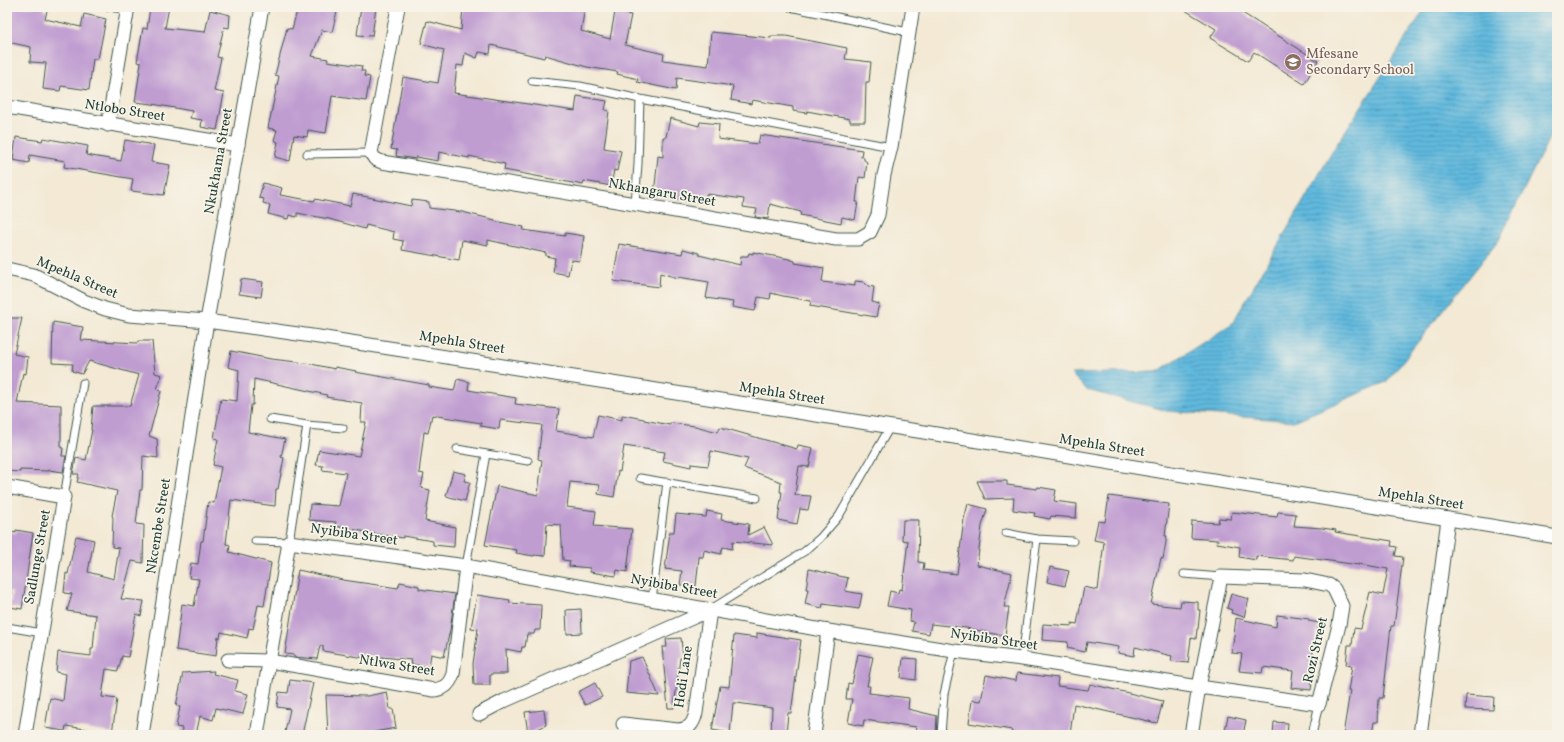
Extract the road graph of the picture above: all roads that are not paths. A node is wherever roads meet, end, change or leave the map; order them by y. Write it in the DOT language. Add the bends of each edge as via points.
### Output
graph roads {
  1 [pos="109,7"];
  2 [pos="262,7"];
  3 [pos="398,7"];
  4 [pos="790,7"];
  5 [pos="913,7"];
  6 [pos="128,9"];
  7 [pos="908,32"];
  8 [pos="532,81"];
  9 [pos="640,99"];
  10 [pos="7,107"];
  11 [pos="108,125"];
  12 [pos="238,145"];
  13 [pos="891,148"];
  14 [pos="371,153"];
  15 [pos="307,154"];
  16 [pos="635,204"];
  17 [pos="7,269"];
  18 [pos="207,321"];
  19 [pos="83,383"];
  20 [pos="270,419"];
  21 [pos="307,425"];
  22 [pos="890,427"];
  23 [pos="343,428"];
  24 [pos="457,450"];
  25 [pos="486,454"];
  26 [pos="528,461"];
  27 [pos="640,478"];
  28 [pos="667,482"];
  29 [pos="7,487"];
  30 [pos="64,497"];
  31 [pos="757,498"];
  32 [pos="1448,519"];
  33 [pos="1006,533"];
  34 [pos="1557,537"];
  35 [pos="1037,539"];
  36 [pos="255,541"];
  37 [pos="1073,541"];
  38 [pos="290,542"];
  39 [pos="466,566"];
  40 [pos="1184,574"];
  41 [pos="1221,577"];
  42 [pos="652,600"];
  43 [pos="710,610"];
  44 [pos="7,627"];
  45 [pos="828,631"];
  46 [pos="42,633"];
  47 [pos="954,651"];
  48 [pos="1022,659"];
  49 [pos="228,660"];
  50 [pos="269,660"];
  51 [pos="1199,687"];
  52 [pos="1319,704"];
  53 [pos="479,714"];
  54 [pos="623,724"];
  55 [pos="25,735"];
  56 [pos="142,735"];
  57 [pos="256,735"];
  58 [pos="814,735"];
  59 [pos="941,735"];
  60 [pos="1190,735"];
  61 [pos="1312,735"];
  62 [pos="1420,735"];
  1 -- 6 [label="lane"];
  2 -- 12 [label="street, Nkukhama Street"];
  3 -- 14 [label="street"];
  4 -- 7 [label="lane"];
  5 -- 7 [label="street, Nkhangaru Street"];
  6 -- 11 [label="street"];
  7 -- 13 [label="street, Nkhangaru Street"];
  8 -- 9 [label="lane" via="580,86"];
  9 -- 13 [label="lane"];
  9 -- 16 [label="lane"];
  10 -- 11 [label="street, Ntlobo Street"];
  11 -- 12 [label="street, Ntlobo Street"];
  12 -- 18 [label="street, Nkukhama Street"];
  13 -- 16 [label="street, Nkhangaru Street" via="878,215 870,232 858,239 836,239"];
  14 -- 15 [label="lane"];
  14 -- 16 [label="street, Nkhangaru Street" via="375,159 382,162"];
  17 -- 18 [label="street, Mpehla Street" via="34,275 105,309 129,315"];
  18 -- 22 [label="street, Mpehla Street"];
  18 -- 56 [label="street, Nkcembe Street"];
  19 -- 30 [label="lane"];
  20 -- 21 [label="lane"];
  21 -- 23 [label="lane"];
  21 -- 38 [label="lane"];
  22 -- 32 [label="street, Mpehla Street"];
  22 -- 43 [label="lane" via="839,516 820,538 805,551"];
  24 -- 25 [label="lane"];
  25 -- 26 [label="lane"];
  25 -- 39 [label="lane"];
  27 -- 28 [label="lane"];
  28 -- 31 [label="lane"];
  28 -- 42 [label="lane"];
  29 -- 30 [label="street, Sadlunge Street"];
  30 -- 46 [label="street, Sadlunge Street"];
  32 -- 34 [label="street, Mpehla Street"];
  32 -- 62 [label="street"];
  33 -- 35 [label="lane"];
  35 -- 37 [label="lane"];
  35 -- 48 [label="lane"];
  36 -- 38 [label="lane"];
  38 -- 39 [label="street, Nyibiba Street"];
  38 -- 50 [label="street, Nyibiba Street"];
  39 -- 42 [label="street, Nyibiba Street"];
  39 -- 50 [label="street, Ntlwa Street" via="453,674 450,683 443,688 434,690"];
  40 -- 41 [label="lane"];
  41 -- 51 [label="street"];
  41 -- 52 [label="street, Rozi Street" via="1305,580 1329,585 1334,589 1342,606"];
  42 -- 43 [label="street, Nyibiba Street"];
  43 -- 45 [label="street, Nyibiba Street"];
  43 -- 53 [label="street"];
  43 -- 54 [label="street, Hodi Lane" via="696,713 691,726 678,730"];
  44 -- 46 [label="lane"];
  45 -- 47 [label="street, Nyibiba Street"];
  45 -- 58 [label="street"];
  46 -- 55 [label="street, Sadlunge Street"];
  47 -- 48 [label="street, Nyibiba Street"];
  47 -- 59 [label="lane" via="944,694"];
  48 -- 51 [label="street, Nyibiba Street"];
  49 -- 50 [label="street, Ntlwa Street"];
  50 -- 57 [label="street, Nyibiba Street"];
  51 -- 52 [label="street, Rozi Street"];
  51 -- 60 [label="street"];
  52 -- 61 [label="lane"];
}
